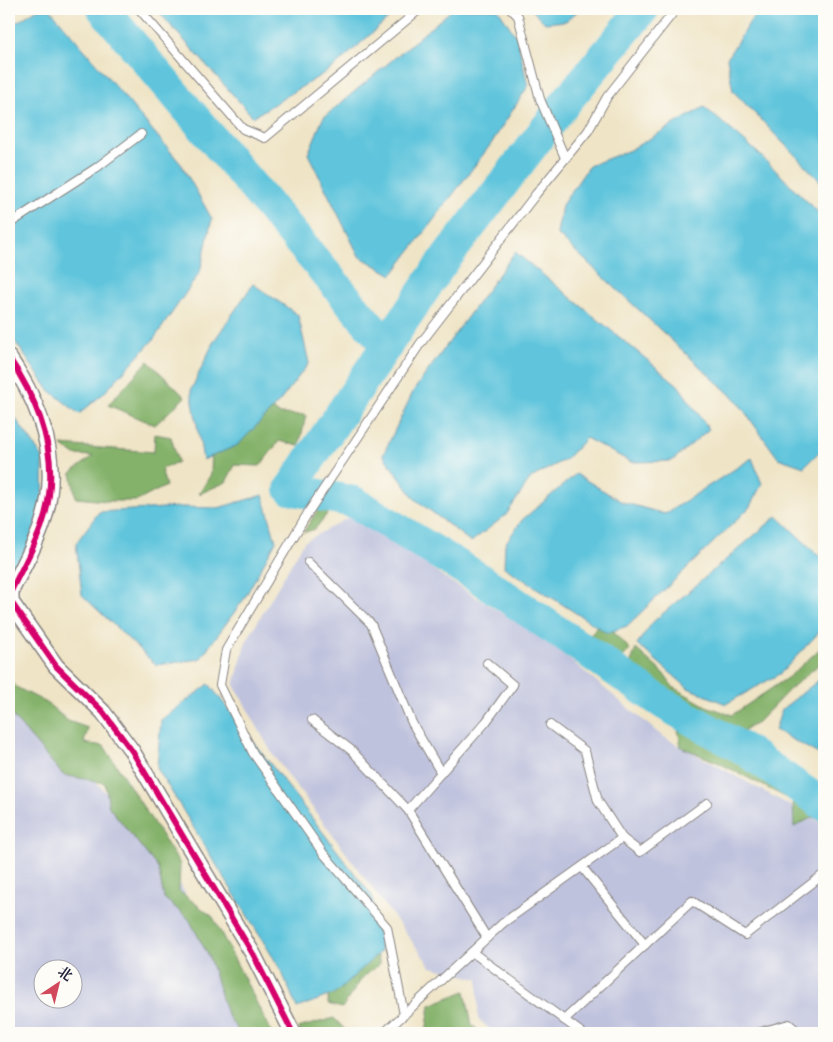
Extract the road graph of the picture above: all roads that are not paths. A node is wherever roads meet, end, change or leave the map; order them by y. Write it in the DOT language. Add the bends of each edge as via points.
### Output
graph roads {
  1 [pos="139,9"];
  2 [pos="420,9"];
  3 [pos="511,9"];
  4 [pos="676,9"];
  5 [pos="141,134"];
  6 [pos="565,158"];
  7 [pos="9,224"];
  8 [pos="9,358"];
  9 [pos="308,562"];
  10 [pos="487,663"];
  11 [pos="312,720"];
  12 [pos="550,725"];
  13 [pos="441,772"];
  14 [pos="707,803"];
  15 [pos="408,810"];
  16 [pos="622,838"];
  17 [pos="582,866"];
  18 [pos="824,874"];
  19 [pos="487,938"];
  20 [pos="645,945"];
  21 [pos="472,952"];
  22 [pos="404,1015"];
  23 [pos="564,1020"];
  24 [pos="824,1031"];
  25 [pos="293,1033"];
  26 [pos="384,1033"];
  27 [pos="582,1033"];
  28 [pos="757,1033"];
  29 [pos="800,1033"];
  30 [pos="821,1033"];
  1 -- 2 [label="lane" via="242,130 265,138"];
  3 -- 6 [label="lane" via="518,16 540,99"];
  4 -- 6 [label="lane" via="607,97 588,131"];
  5 -- 7 [label="lane" via="96,168"];
  6 -- 22 [label="lane" via="420,344 309,511 226,650 220,685 252,753 323,853 387,927"];
  8 -- 25 [label="street" via="36,405 47,435 50,486 42,525 11,591 10,602 56,666 103,712 132,750 253,954"];
  9 -- 13 [label="lane" via="371,624 412,723"];
  10 -- 13 [label="lane" via="513,685 486,722"];
  11 -- 15 [label="lane" via="351,750"];
  12 -- 16 [label="lane" via="585,751 598,801"];
  13 -- 15 [label="lane"];
  14 -- 16 [label="lane" via="640,852"];
  15 -- 19 [label="lane"];
  16 -- 17 [label="lane"];
  17 -- 19 [label="lane"];
  17 -- 20 [label="lane"];
  18 -- 20 [label="lane" via="746,935 692,901"];
  19 -- 21 [label="lane"];
  20 -- 23 [label="lane"];
  21 -- 22 [label="lane"];
  21 -- 23 [label="lane"];
  22 -- 26 [label="lane"];
  23 -- 27 [label="lane"];
  24 -- 30 [label="lane"];
  28 -- 29 [label="lane" via="789,1024"];
}
